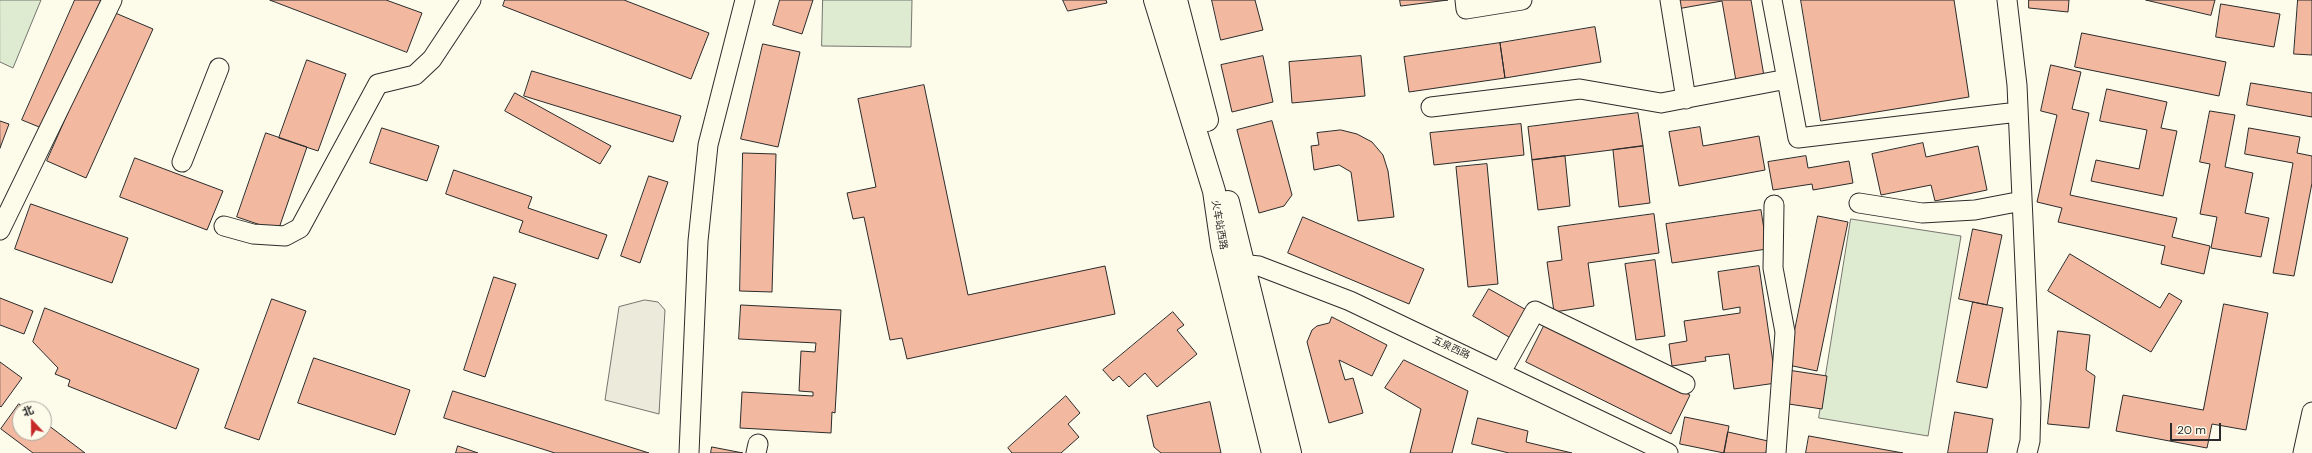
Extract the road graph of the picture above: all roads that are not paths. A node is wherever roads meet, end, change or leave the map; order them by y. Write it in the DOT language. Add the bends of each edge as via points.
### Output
graph roads {
  1 [pos="112,0"];
  2 [pos="471,0"];
  3 [pos="745,0"];
  4 [pos="1155,0"];
  5 [pos="1176,0"];
  6 [pos="1465,0"];
  7 [pos="1522,0"];
  8 [pos="1670,0"];
  9 [pos="1772,0"];
  10 [pos="2008,0"];
  11 [pos="219,68"];
  12 [pos="1787,79"];
  13 [pos="1686,99"];
  14 [pos="1431,107"];
  15 [pos="2018,112"];
  16 [pos="182,162"];
  17 [pos="2022,201"];
  18 [pos="1860,203"];
  19 [pos="1774,205"];
  20 [pos="224,226"];
  21 [pos="0,230"];
  22 [pos="1235,264"];
  23 [pos="1501,372"];
  24 [pos="1685,384"];
  25 [pos="2312,412"];
  26 [pos="689,453"];
  27 [pos="1273,453"];
  28 [pos="1290,453"];
  29 [pos="1668,453"];
  30 [pos="1776,453"];
  31 [pos="2026,453"];
  32 [pos="2303,453"];
  1 -- 21 [label="street"];
  2 -- 20 [label="street" via="432,59 415,75 378,84 300,228 285,236 253,234"];
  3 -- 26 [label="street" via="708,145 698,241"];
  4 -- 22 [label="main road, 火车站西路"];
  5 -- 22 [label="main road, 火车站西路"];
  6 -- 7 [label="street" via="1466,9"];
  8 -- 13 [label="street"];
  9 -- 12 [label="street"];
  10 -- 15 [label="street"];
  11 -- 16 [label="street"];
  12 -- 13 [label="street"];
  12 -- 15 [label="street" via="1798,138"];
  13 -- 14 [label="street" via="1661,103 1580,89"];
  15 -- 17 [label="street"];
  17 -- 18 [label="street" via="1975,210 1922,213"];
  17 -- 31 [label="street" via="2031,402 2030,440"];
  19 -- 30 [label="street" via="1773,268 1785,332"];
  22 -- 23 [label="street, 五泉西路" via="1259,266 1350,301"];
  22 -- 27 [label="main road, 火车站西路"];
  22 -- 28 [label="main road, 火车站西路"];
  23 -- 24 [label="street" via="1535,311"];
  23 -- 29 [label="street, 五泉西路"];
  25 -- 32 [label="street"];
}
